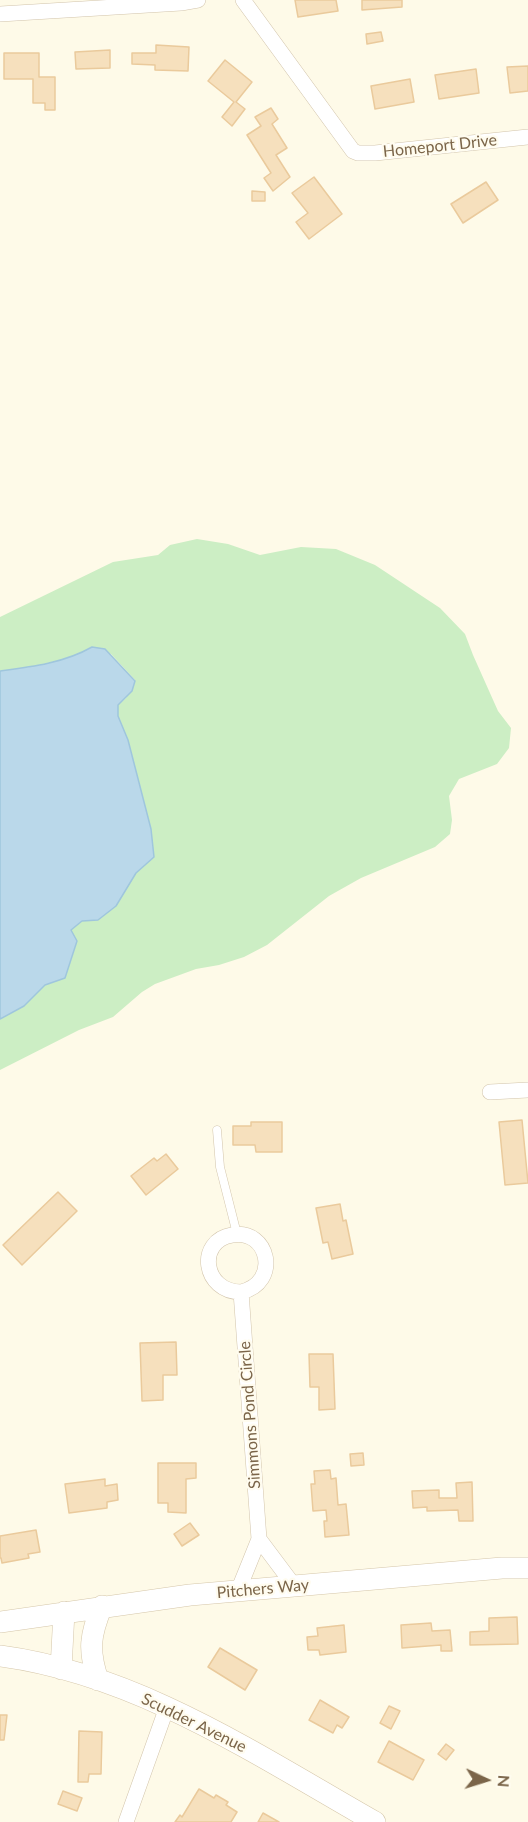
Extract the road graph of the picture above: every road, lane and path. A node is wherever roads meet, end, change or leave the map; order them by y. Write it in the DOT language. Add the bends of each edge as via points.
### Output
graph roads {
  1 [pos="198,0"];
  2 [pos="243,0"];
  3 [pos="0,14"];
  4 [pos="528,137"];
  5 [pos="528,1090"];
  6 [pos="490,1092"];
  7 [pos="217,1130"];
  8 [pos="237,1234"];
  9 [pos="241,1292"];
  10 [pos="259,1539"];
  11 [pos="528,1568"];
  12 [pos="295,1587"];
  13 [pos="237,1591"];
  14 [pos="102,1606"];
  15 [pos="64,1612"];
  16 [pos="0,1622"];
  17 [pos="0,1656"];
  18 [pos="61,1669"];
  19 [pos="98,1680"];
  20 [pos="166,1707"];
  21 [pos="126,1822"];
  22 [pos="375,1822"];
  1 -- 3 [label="street"];
  2 -- 4 [label="street, Homeport Drive" via="353,151 366,154"];
  5 -- 6 [label="street"];
  7 -- 8 [label="lane" via="220,1167"];
  8 -- 9 [label="street" via="257,1242 266,1263 261,1280"];
  8 -- 9 [label="street" via="217,1242 208,1266 222,1288"];
  9 -- 10 [label="street, Simmons Pond Circle"];
  10 -- 12 [label="street"];
  10 -- 13 [label="street, Simmons Pond Circle"];
  11 -- 12 [label="main road, Pitchers Way"];
  12 -- 13 [label="main road, Pitchers Way"];
  13 -- 14 [label="main road, Pitchers Way"];
  14 -- 15 [label="main road, Pitchers Way"];
  14 -- 19 [label="main road" via="90,1647"];
  15 -- 16 [label="main road, Pitchers Way"];
  15 -- 18 [label="main road"];
  17 -- 18 [label="main road, Scudder Avenue"];
  18 -- 19 [label="main road, Scudder Avenue"];
  19 -- 20 [label="main road, Scudder Avenue"];
  20 -- 21 [label="street"];
  20 -- 22 [label="main road, Scudder Avenue"];
}
